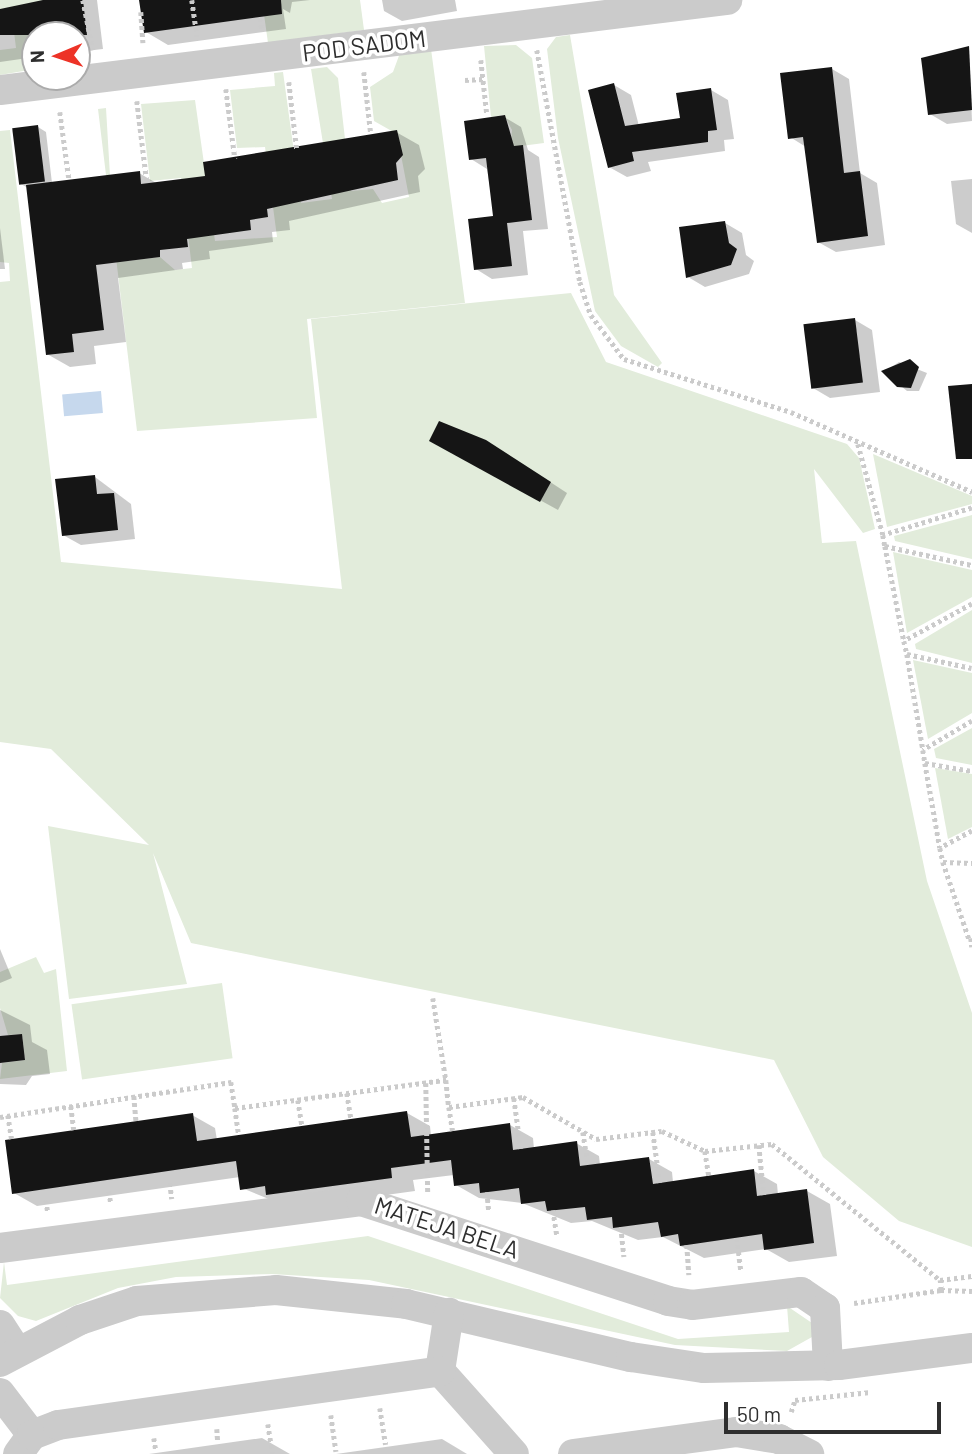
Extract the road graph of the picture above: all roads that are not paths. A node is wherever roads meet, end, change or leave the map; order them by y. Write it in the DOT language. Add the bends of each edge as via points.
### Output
graph roads {
  1 [pos="727,0"];
  2 [pos="543,15"];
  3 [pos="0,90"];
  4 [pos="0,1248"];
  5 [pos="449,1313"];
  6 [pos="0,1325"];
  7 [pos="972,1348"];
  8 [pos="8,1356"];
  9 [pos="828,1366"];
  10 [pos="440,1371"];
  11 [pos="0,1393"];
  12 [pos="25,1444"];
  13 [pos="514,1454"];
  14 [pos="573,1454"];
  15 [pos="809,1454"];
  1 -- 2 [label="street, POD SADOM"];
  2 -- 3 [label="street, POD SADOM" via="477,31"];
  4 -- 9 [label="street, MATEJA BELA" via="361,1201 429,1219 668,1301 692,1305 801,1292 825,1308"];
  5 -- 8 [label="street" via="342,1293 174,1294 80,1320"];
  5 -- 9 [label="street" via="670,1364"];
  5 -- 10 [label="street"];
  6 -- 8 [label="street"];
  7 -- 9 [label="street"];
  10 -- 12 [label="street" via="58,1424"];
  10 -- 13 [label="street"];
  11 -- 12 [label="street"];
  14 -- 15 [label="street" via="736,1432 779,1439"];
}
